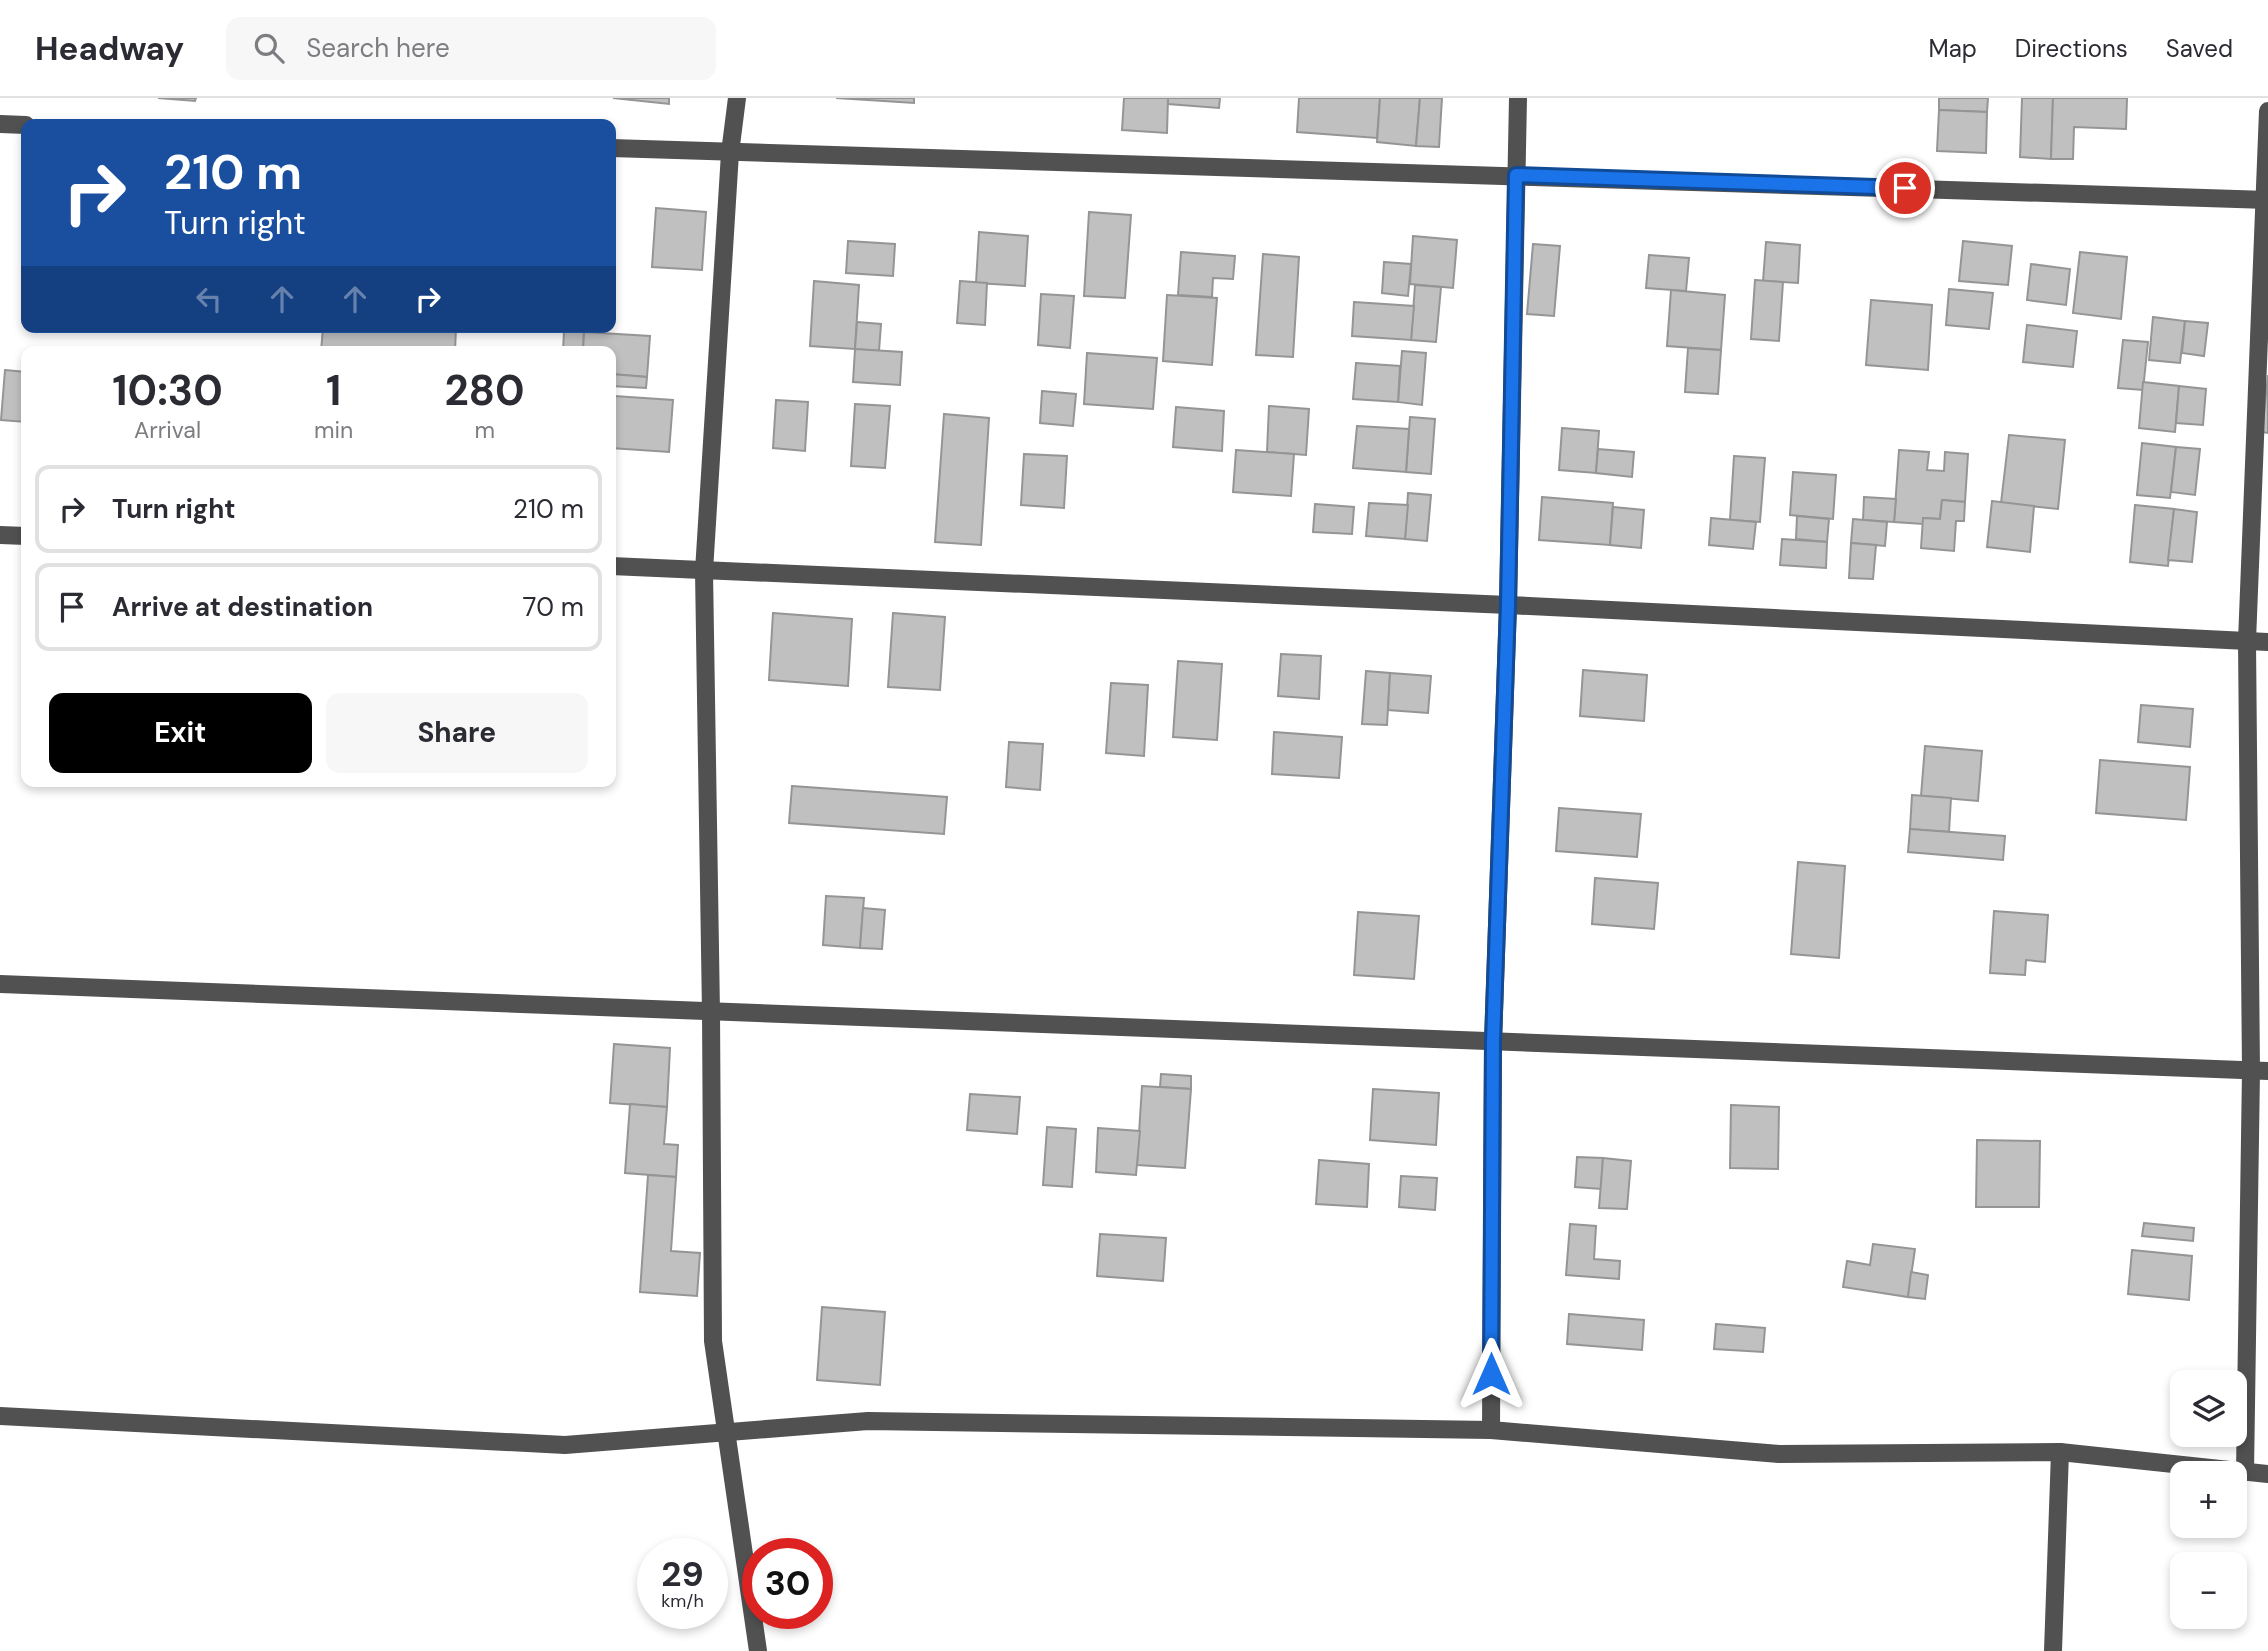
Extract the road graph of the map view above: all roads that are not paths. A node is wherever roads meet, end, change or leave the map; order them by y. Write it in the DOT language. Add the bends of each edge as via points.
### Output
graph roads {
  1 [pos="737,98"];
  2 [pos="1518,98"];
  3 [pos="2268,111"];
  4 [pos="0,124"];
  5 [pos="21,125"];
  6 [pos="616,148"];
  7 [pos="730,153"];
  8 [pos="1516,175"];
  9 [pos="2267,200"];
  10 [pos="0,535"];
  11 [pos="21,536"];
  12 [pos="616,566"];
  13 [pos="704,571"];
  14 [pos="1508,605"];
  15 [pos="2247,641"];
  16 [pos="2268,642"];
  17 [pos="0,984"];
  18 [pos="711,1012"];
  19 [pos="1493,1042"];
  20 [pos="2260,1071"];
  21 [pos="0,1416"];
  22 [pos="1491,1430"];
  23 [pos="726,1433"];
  24 [pos="2060,1452"];
  25 [pos="2245,1461"];
  26 [pos="2170,1464"];
  27 [pos="2247,1472"];
  28 [pos="2268,1475"];
  29 [pos="758,1651"];
  30 [pos="2053,1651"];
  1 -- 7 [label="street"];
  2 -- 8 [label="street"];
  3 -- 9 [label="street"];
  4 -- 5 [label="street"];
  6 -- 7 [label="street"];
  7 -- 8 [label="street"];
  7 -- 13 [label="street"];
  8 -- 9 [label="street"];
  8 -- 14 [label="street"];
  9 -- 15 [label="street"];
  10 -- 11 [label="street"];
  12 -- 13 [label="street"];
  13 -- 14 [label="street"];
  13 -- 18 [label="street"];
  14 -- 15 [label="street"];
  14 -- 19 [label="street"];
  15 -- 16 [label="street"];
  15 -- 20 [label="street"];
  17 -- 18 [label="street"];
  18 -- 19 [label="street"];
  18 -- 23 [label="street" via="713,1341"];
  19 -- 20 [label="street"];
  19 -- 22 [label="street"];
  20 -- 25 [label="street"];
  21 -- 23 [label="street" via="565,1445"];
  22 -- 23 [label="street" via="868,1421"];
  22 -- 24 [label="street" via="1779,1454"];
  23 -- 29 [label="street"];
  24 -- 26 [label="street"];
  24 -- 30 [label="street"];
  27 -- 28 [label="street"];
}
